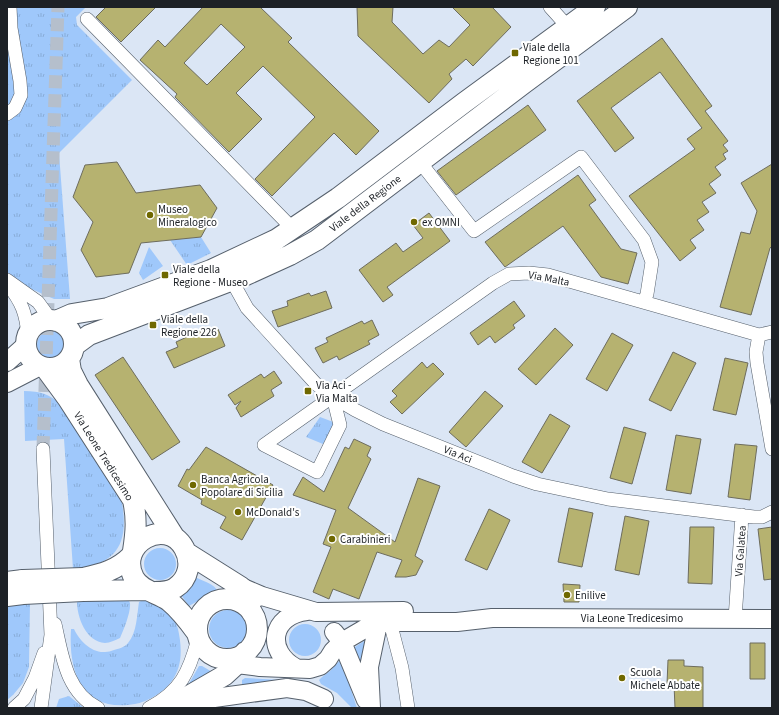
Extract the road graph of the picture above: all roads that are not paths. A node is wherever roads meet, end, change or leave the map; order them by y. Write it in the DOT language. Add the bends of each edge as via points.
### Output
graph roads {
  1 [pos="10,7"];
  2 [pos="550,7"];
  3 [pos="627,7"];
  4 [pos="87,19"];
  5 [pos="585,20"];
  6 [pos="541,59"];
  7 [pos="7,114"];
  8 [pos="420,162"];
  9 [pos="293,229"];
  10 [pos="7,280"];
  11 [pos="232,281"];
  12 [pos="7,284"];
  13 [pos="644,302"];
  14 [pos="54,320"];
  15 [pos="766,334"];
  16 [pos="27,340"];
  17 [pos="72,353"];
  18 [pos="7,362"];
  19 [pos="43,368"];
  20 [pos="7,383"];
  21 [pos="333,397"];
  22 [pos="43,449"];
  23 [pos="772,449"];
  24 [pos="772,512"];
  25 [pos="742,515"];
  26 [pos="175,538"];
  27 [pos="132,553"];
  28 [pos="188,553"];
  29 [pos="83,585"];
  30 [pos="15,588"];
  31 [pos="151,591"];
  32 [pos="244,595"];
  33 [pos="50,605"];
  34 [pos="311,611"];
  35 [pos="492,618"];
  36 [pos="735,619"];
  37 [pos="772,619"];
  38 [pos="384,623"];
  39 [pos="51,635"];
  40 [pos="198,636"];
  41 [pos="336,642"];
  42 [pos="234,658"];
  43 [pos="298,669"];
  44 [pos="330,703"];
  45 [pos="14,708"];
  46 [pos="42,708"];
  47 [pos="98,708"];
  48 [pos="149,708"];
  49 [pos="172,708"];
  50 [pos="182,708"];
  51 [pos="370,708"];
  52 [pos="408,708"];
  1 -- 7 [label="street" via="21,95 15,108"];
  2 -- 5 [label="street"];
  3 -- 5 [label="main road, Viale della Regione"];
  4 -- 9 [label="street"];
  5 -- 6 [label="main road, Viale della Regione"];
  5 -- 6 [label="main road, Viale della Regione"];
  6 -- 8 [label="main road, Viale della Regione"];
  6 -- 9 [label="main road, Viale della Regione" via="465,102"];
  8 -- 11 [label="main road, Viale della Regione" via="317,240"];
  8 -- 13 [label="street" via="474,231 581,157 644,240 652,262"];
  9 -- 14 [label="main road, Viale della Regione" via="211,270 108,308"];
  10 -- 14 [label="street" via="38,302"];
  11 -- 17 [label="main road, Viale della Regione" via="97,331 89,335"];
  11 -- 21 [label="street, Via Aci" via="247,308 302,370"];
  12 -- 16 [label="street" via="23,308"];
  13 -- 15 [label="street, Via Malta"];
  13 -- 21 [label="street, Via Malta" via="548,275 509,274"];
  14 -- 16 [label="main road" via="40,322"];
  14 -- 17 [label="main road" via="66,326 71,332 74,339"];
  15 -- 23 [label="street" via="756,352"];
  16 -- 18 [label="main road"];
  16 -- 19 [label="main road" via="28,354 32,361"];
  17 -- 19 [label="main road" via="61,366 54,369"];
  17 -- 26 [label="main road, Via Leone Tredicesimo" via="71,371 78,385"];
  19 -- 20 [label="main road"];
  19 -- 27 [label="main road, Via Leone Tredicesimo" via="68,399 133,500 137,528"];
  21 -- 21 [label="street, Via Malta" via="264,445 317,472 340,425"];
  21 -- 25 [label="street, Via Aci" via="383,424 537,484 608,499"];
  22 -- 33 [label="street"];
  24 -- 25 [label="street, Via Galatea" via="762,517"];
  25 -- 36 [label="street, Via Galatea"];
  26 -- 27 [label="main road" via="166,534 147,537 138,543"];
  26 -- 28 [label="main road" via="183,544"];
  27 -- 29 [label="main road" via="123,564"];
  27 -- 31 [label="main road" via="130,564 135,580"];
  28 -- 31 [label="main road" via="188,573 182,582 175,589 165,592"];
  28 -- 32 [label="main road"];
  29 -- 30 [label="main road, bridge"];
  29 -- 31 [label="main road"];
  31 -- 40 [label="main road" via="180,612"];
  32 -- 34 [label="main road"];
  32 -- 40 [label="main road" via="217,601 208,606 201,613 197,623"];
  32 -- 42 [label="main road" via="236,601 244,605 255,619 255,637 251,645"];
  33 -- 39 [label="street"];
  33 -- 47 [label="street" via="66,669 79,695"];
  34 -- 35 [label="main road" via="458,611"];
  34 -- 41 [label="main road" via="327,620"];
  34 -- 43 [label="main road" via="296,612 287,617 276,635 280,655 287,663"];
  35 -- 36 [label="main road, Via Leone Tredicesimo"];
  35 -- 38 [label="main road" via="457,622"];
  36 -- 37 [label="main road, Via Leone Tredicesimo"];
  38 -- 41 [label="main road"];
  38 -- 51 [label="main road" via="369,667"];
  38 -- 52 [label="street" via="402,668"];
  39 -- 45 [label="street" via="35,678 24,699"];
  39 -- 46 [label="street"];
  40 -- 42 [label="main road" via="206,651 213,655"];
  40 -- 48 [label="street" via="191,664 179,685"];
  41 -- 43 [label="main road" via="328,659 320,666"];
  41 -- 51 [label="main road"];
  42 -- 43 [label="main road" via="260,667"];
  42 -- 49 [label="main road" via="225,675"];
  43 -- 44 [label="main road"];
  44 -- 50 [label="main road" via="306,691 287,688 207,699"];
}
